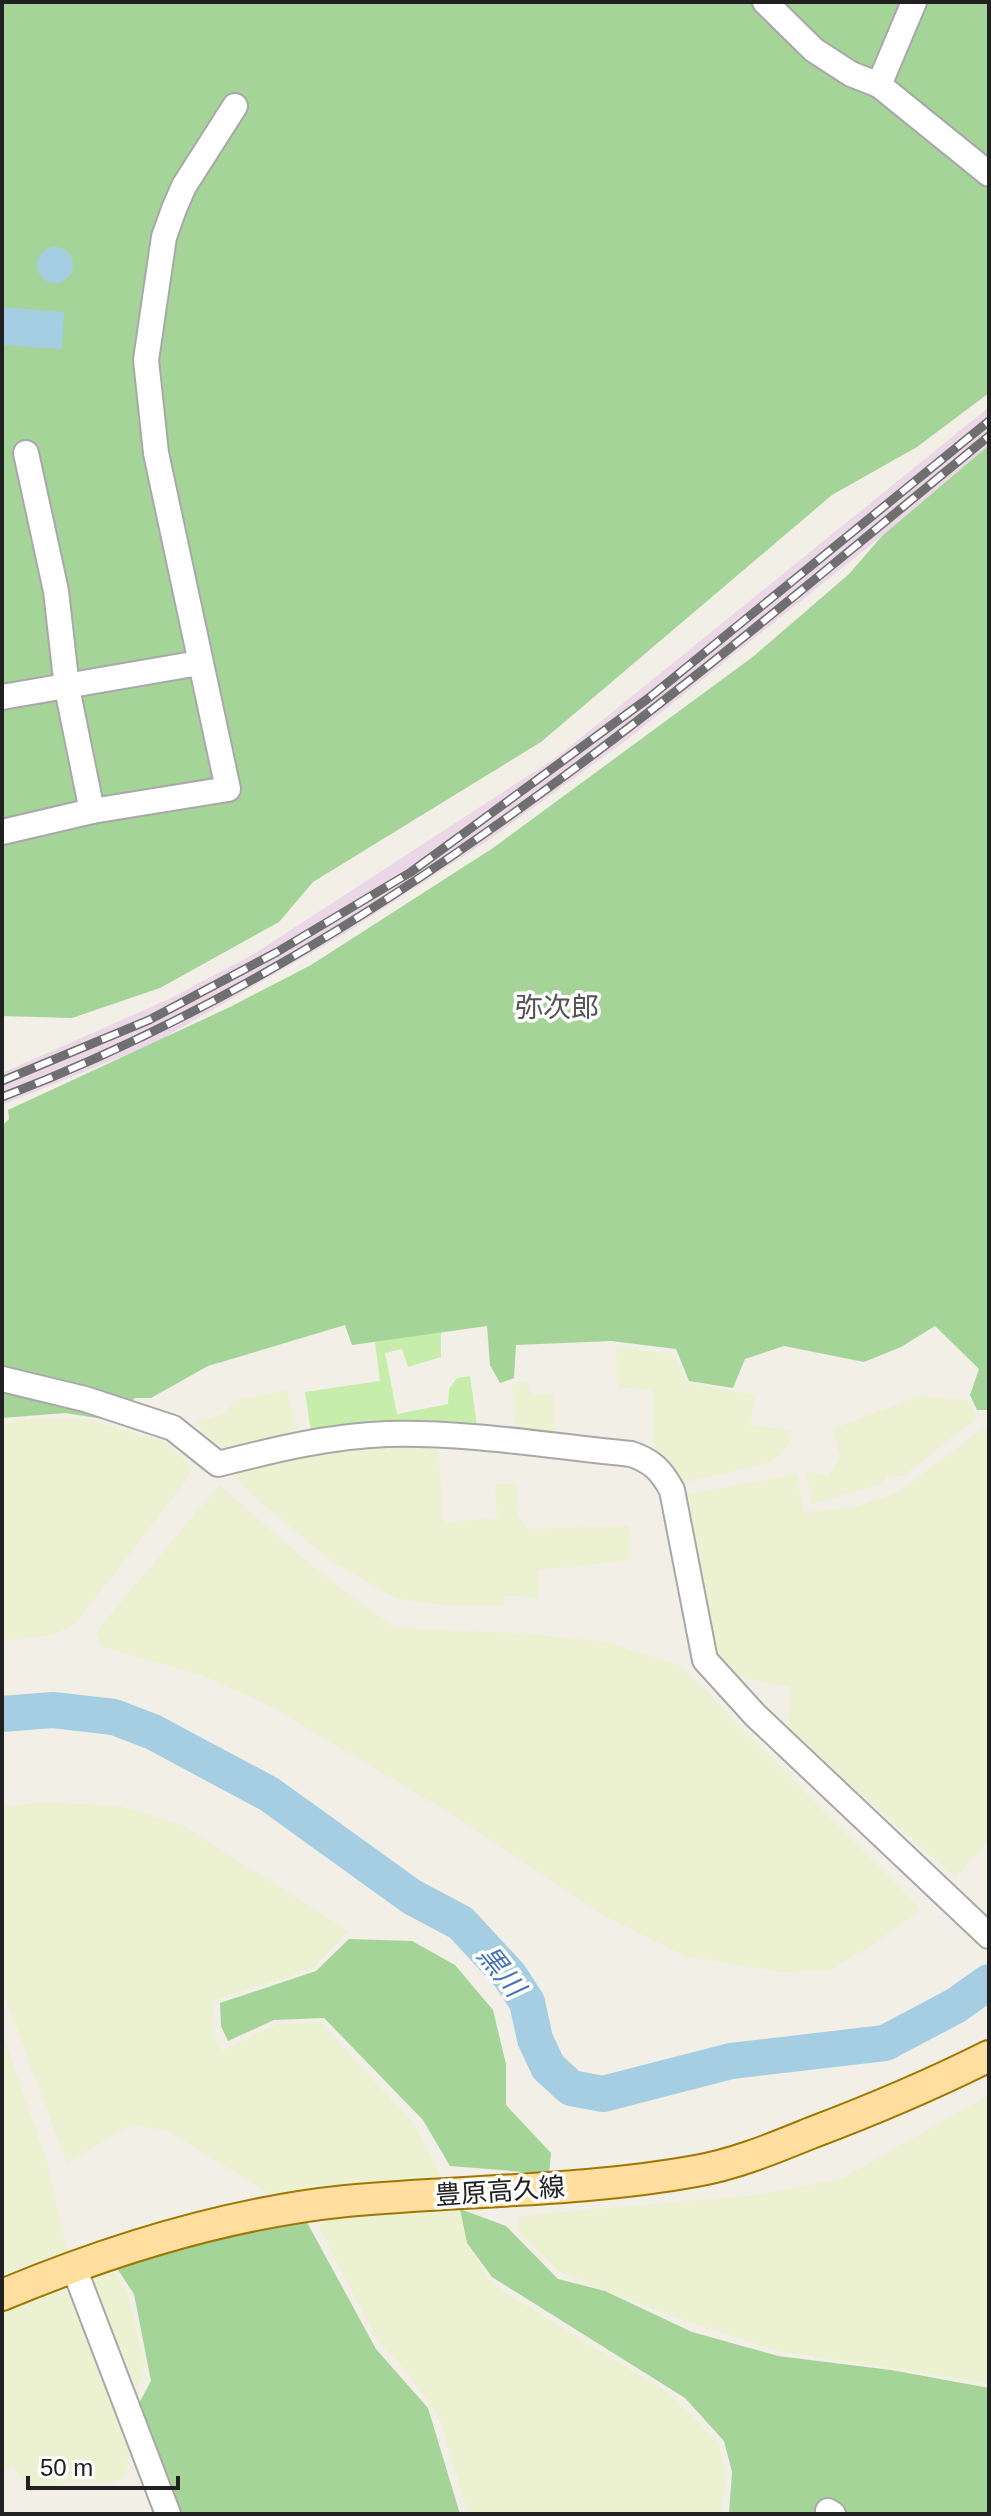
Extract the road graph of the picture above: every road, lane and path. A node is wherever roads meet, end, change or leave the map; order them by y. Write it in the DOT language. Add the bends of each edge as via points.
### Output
graph roads {
  1 [pos="765,2"];
  2 [pos="914,2"];
  3 [pos="879,85"];
  4 [pos="235,106"];
  5 [pos="989,174"];
  6 [pos="26,453"];
  7 [pos="199,663"];
  8 [pos="67,688"];
  9 [pos="2,697"];
  10 [pos="92,811"];
  11 [pos="2,832"];
  12 [pos="2,1379"];
  13 [pos="989,1936"];
  14 [pos="989,2056"];
  15 [pos="74,2268"];
  16 [pos="2,2295"];
  17 [pos="168,2514"];
  1 -- 3 [label="street" via="814,50"];
  2 -- 3 [label="street"];
  3 -- 5 [label="street"];
  4 -- 7 [label="street" via="184,186 164,237 146,360 156,453"];
  6 -- 8 [label="street" via="56,591"];
  7 -- 8 [label="street"];
  7 -- 10 [label="street" via="228,789"];
  8 -- 9 [label="street"];
  8 -- 10 [label="street"];
  10 -- 11 [label="street"];
  12 -- 13 [label="street" via="173,1428 218,1464 338,1438 385,1434 446,1435 631,1454 646,1460 672,1490 705,1660 755,1715"];
  14 -- 15 [label="main road, 豊原高久線" via="893,2101 700,2171 627,2182 345,2201 184,2233"];
  15 -- 16 [label="main road, 豊原高久線"];
  15 -- 17 [label="street"];
}
